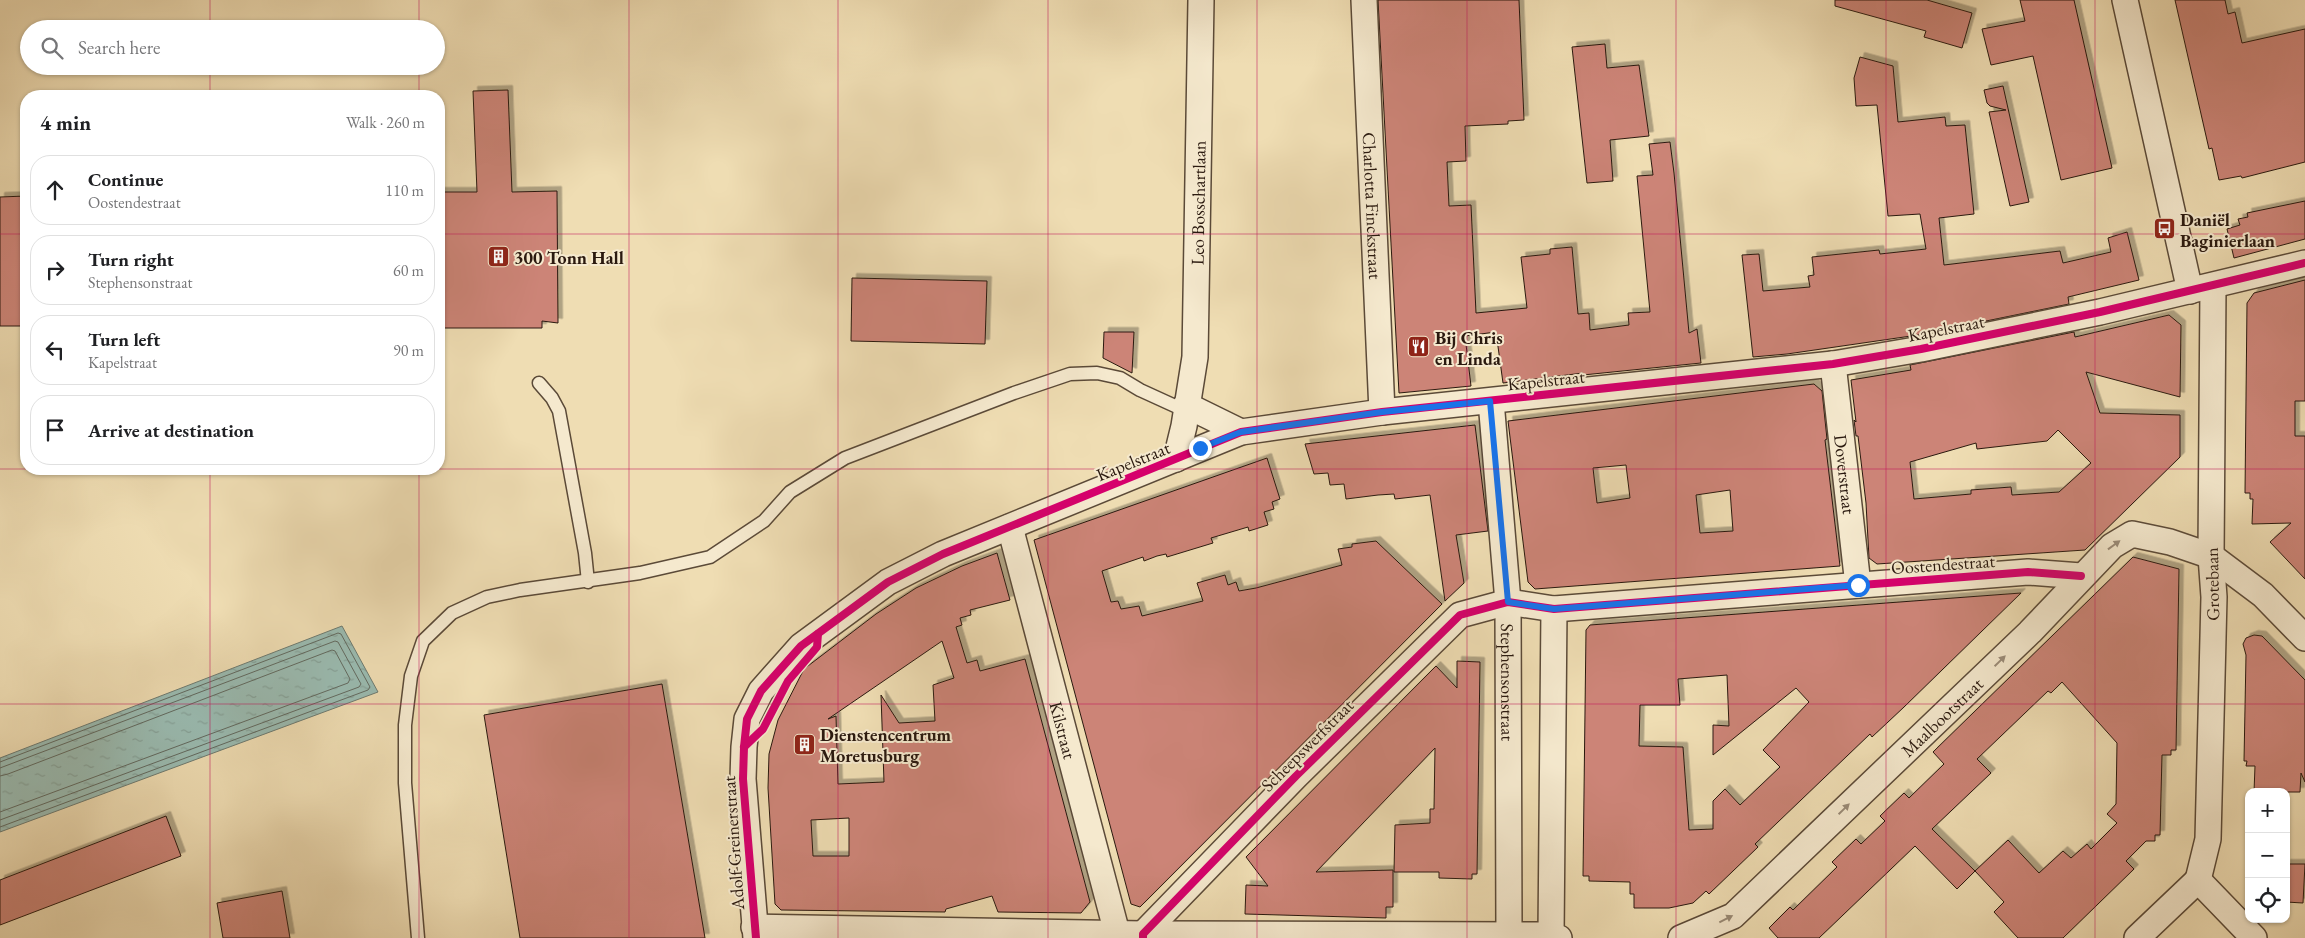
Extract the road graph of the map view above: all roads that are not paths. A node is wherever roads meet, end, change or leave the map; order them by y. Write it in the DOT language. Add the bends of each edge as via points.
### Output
graph roads {
  1 [pos="1201,0"];
  2 [pos="1364,0"];
  3 [pos="2125,0"];
  4 [pos="2305,263"];
  5 [pos="2202,289"];
  6 [pos="1833,364"];
  7 [pos="539,383"];
  8 [pos="1490,401"];
  9 [pos="1186,408"];
  10 [pos="1382,412"];
  11 [pos="1241,432"];
  12 [pos="1176,459"];
  13 [pos="1010,527"];
  14 [pos="2211,556"];
  15 [pos="2081,576"];
  16 [pos="588,582"];
  17 [pos="1858,585"];
  18 [pos="1508,602"];
  19 [pos="1554,609"];
  20 [pos="2305,638"];
  21 [pos="744,747"];
  22 [pos="2198,880"];
  23 [pos="755,933"];
  24 [pos="1117,933"];
  25 [pos="1509,935"];
  26 [pos="1143,936"];
  27 [pos="1421,937"];
  28 [pos="1555,937"];
  29 [pos="418,938"];
  30 [pos="1681,938"];
  31 [pos="2137,938"];
  32 [pos="2254,938"];
  1 -- 9 [label="street, Leo Bosschartlaan" via="1195,357"];
  2 -- 10 [label="street, Charlotta Finckstraat"];
  3 -- 5 [label="street"];
  4 -- 5 [label="street, Kapelstraat"];
  5 -- 6 [label="street, Kapelstraat"];
  5 -- 14 [label="street, Grotebaan"];
  6 -- 8 [label="street, Kapelstraat"];
  6 -- 17 [label="street, Doverstraat"];
  7 -- 16 [label="lane" via="559,411"];
  8 -- 10 [label="street, Kapelstraat"];
  8 -- 18 [label="street, Stephensonstraat"];
  9 -- 11 [label="street"];
  9 -- 12 [label="street, Kapelstraat"];
  9 -- 16 [label="lane" via="1140,390 1120,378 1097,373 1070,374 845,458 790,492 764,521 710,557"];
  10 -- 11 [label="street, Kapelstraat"];
  11 -- 12 [label="street, Kapelstraat"];
  12 -- 13 [label="street, Kapelstraat"];
  13 -- 21 [label="street, Kapelstraat" via="943,554 888,582 801,646 761,691 748,719"];
  13 -- 24 [label="street, Kilstraat"];
  15 -- 14 [label="street, Maalbootstraat, one-way" via="2112,546 2132,534"];
  14 -- 20 [label="street" via="2263,595"];
  14 -- 22 [label="street, Grotebaan" via="2214,597 2208,839"];
  15 -- 17 [label="street, Oostendestraat" via="2028,572"];
  30 -- 15 [label="street, Maalbootstraat, one-way" via="1733,916 2022,639"];
  16 -- 29 [label="lane" via="487,597 452,613 423,641 411,676 405,725 405,782"];
  17 -- 19 [label="street, Oostendestraat"];
  18 -- 19 [label="street, Oostendestraat"];
  18 -- 25 [label="street, Stephensonstraat"];
  18 -- 26 [label="street, Scheepswerfstraat" via="1460,615 1296,776"];
  19 -- 28 [label="street"];
  21 -- 23 [label="street, Adolf Greinerstraat" via="743,779"];
  22 -- 31 [label="street"];
  22 -- 32 [label="street"];
  23 -- 24 [label="street"];
  24 -- 26 [label="street"];
  25 -- 27 [label="street"];
  25 -- 28 [label="street"];
  26 -- 27 [label="street"];
}
